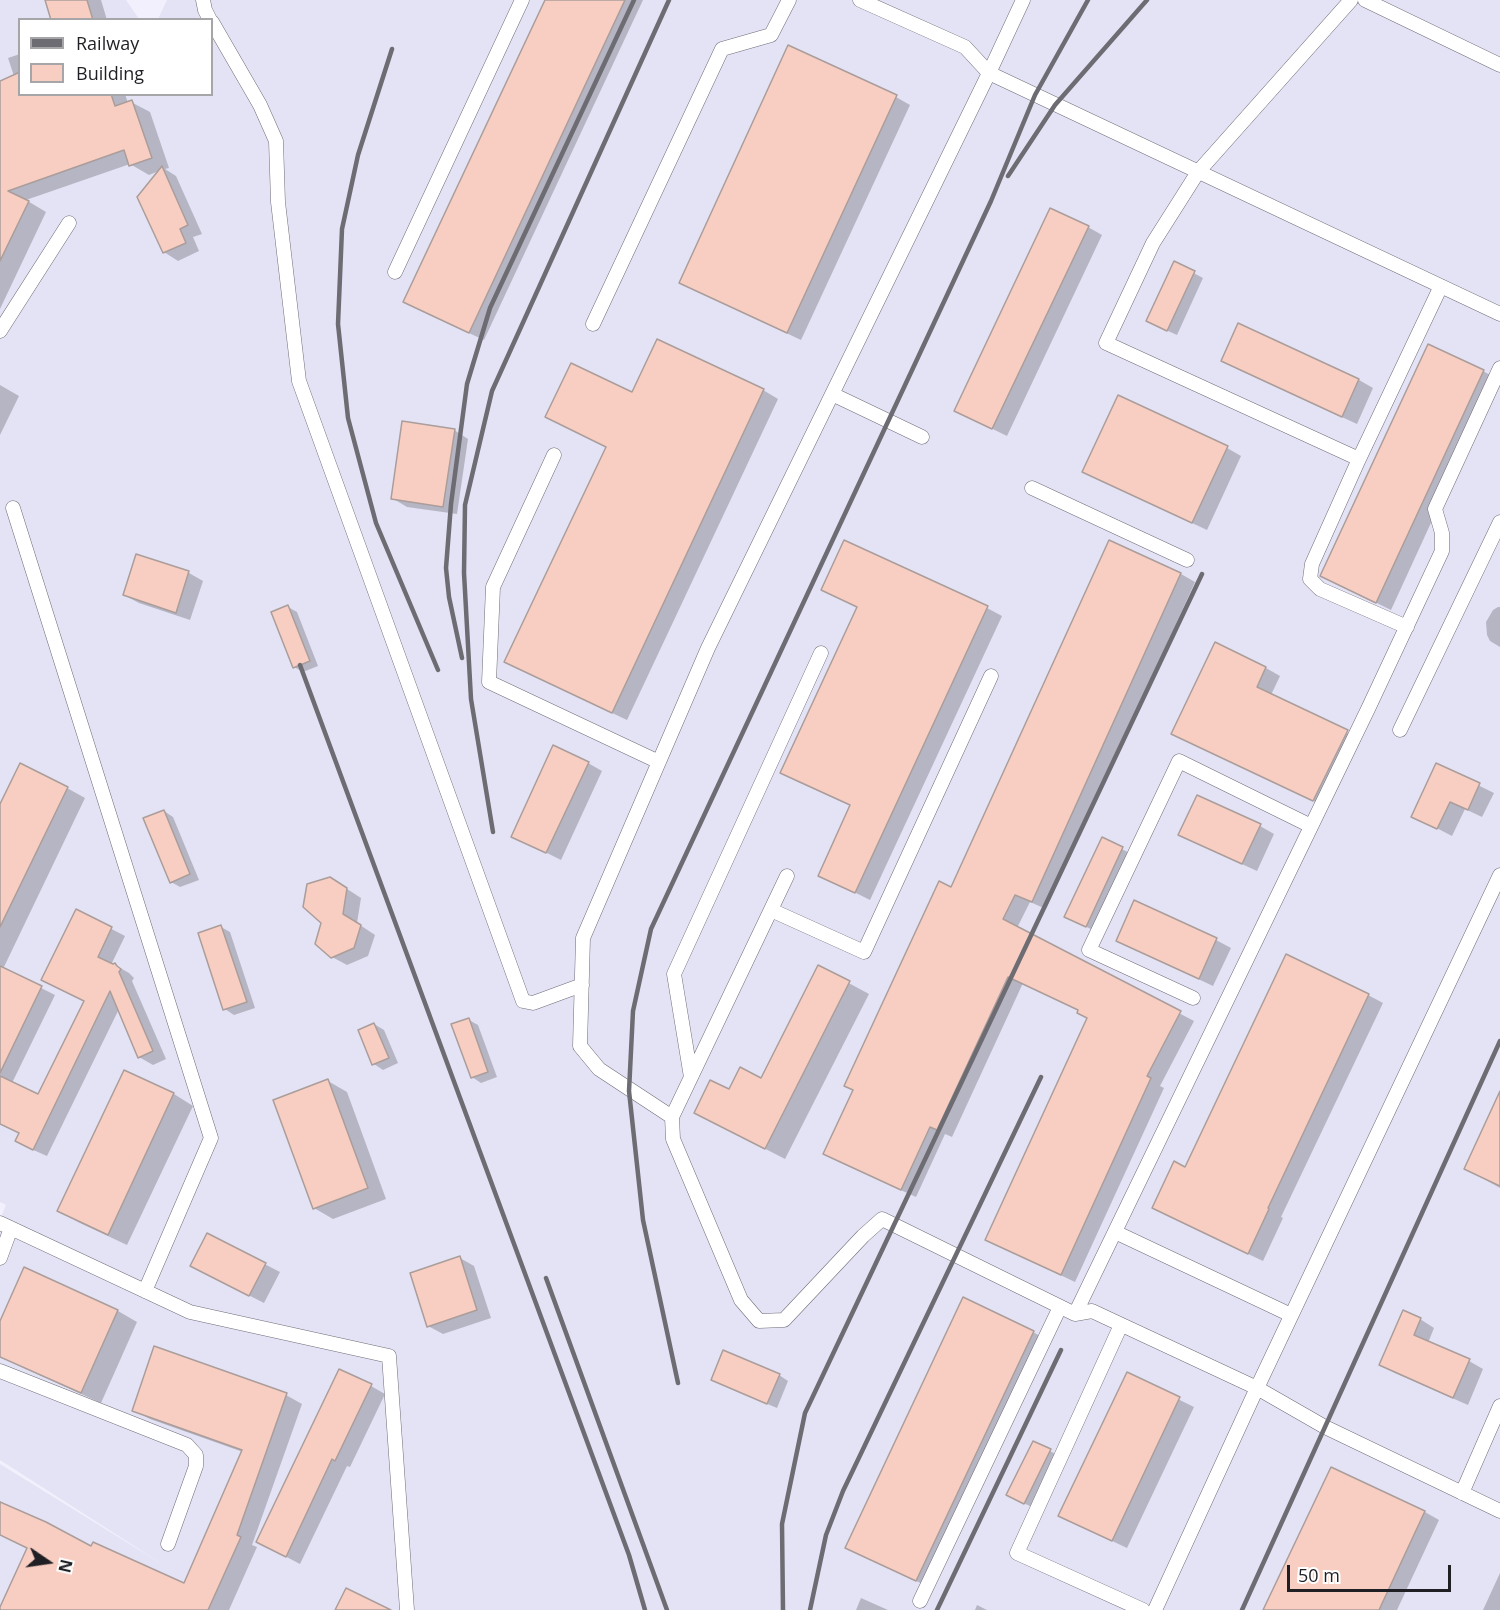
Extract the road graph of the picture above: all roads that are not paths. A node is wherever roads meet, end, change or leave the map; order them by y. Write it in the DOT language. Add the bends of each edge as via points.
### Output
graph roads {
  1 [pos="203,0"];
  2 [pos="522,0"];
  3 [pos="789,0"];
  4 [pos="860,0"];
  5 [pos="1023,0"];
  6 [pos="1351,0"];
  7 [pos="1365,0"];
  8 [pos="209,18"];
  9 [pos="213,24"];
  10 [pos="1499,60"];
  11 [pos="989,73"];
  12 [pos="1198,172"];
  13 [pos="69,224"];
  14 [pos="395,272"];
  15 [pos="1441,286"];
  16 [pos="1500,314"];
  17 [pos="593,324"];
  18 [pos="0,331"];
  19 [pos="1500,368"];
  20 [pos="832,394"];
  21 [pos="922,437"];
  22 [pos="554,455"];
  23 [pos="1359,459"];
  24 [pos="1032,488"];
  25 [pos="13,508"];
  26 [pos="1500,522"];
  27 [pos="1187,560"];
  28 [pos="1407,627"];
  29 [pos="821,653"];
  30 [pos="991,676"];
  31 [pos="1400,730"];
  32 [pos="659,762"];
  33 [pos="1311,826"];
  34 [pos="1500,874"];
  35 [pos="787,876"];
  36 [pos="771,910"];
  37 [pos="582,985"];
  38 [pos="1193,998"];
  39 [pos="691,1077"];
  40 [pos="672,1118"];
  41 [pos="5,1226"];
  42 [pos="1115,1232"];
  43 [pos="0,1258"];
  44 [pos="145,1291"];
  45 [pos="1060,1307"];
  46 [pos="1075,1314"];
  47 [pos="1291,1316"];
  48 [pos="1121,1325"];
  49 [pos="0,1371"];
  50 [pos="1257,1388"];
  51 [pos="1500,1406"];
  52 [pos="1462,1493"];
  53 [pos="1500,1511"];
  54 [pos="168,1544"];
  55 [pos="920,1601"];
  56 [pos="407,1610"];
  57 [pos="1143,1610"];
  58 [pos="1155,1610"];
  1 -- 8 [label="lane"];
  2 -- 14 [label="lane"];
  3 -- 17 [label="lane" via="771,35 722,49"];
  4 -- 11 [label="lane" via="965,47"];
  5 -- 11 [label="lane"];
  6 -- 12 [label="lane"];
  7 -- 10 [label="lane"];
  9 -- 37 [label="lane" via="260,105 276,141 278,202 299,381 523,1001 533,1003"];
  11 -- 12 [label="lane"];
  11 -- 20 [label="lane"];
  12 -- 15 [label="lane"];
  12 -- 23 [label="lane" via="1153,243 1106,343"];
  13 -- 18 [label="lane"];
  15 -- 16 [label="lane"];
  15 -- 23 [label="lane"];
  19 -- 28 [label="lane" via="1435,509 1442,533 1442,552"];
  20 -- 21 [label="lane"];
  20 -- 32 [label="lane" via="708,648"];
  22 -- 32 [label="lane" via="493,587 489,682"];
  23 -- 28 [label="lane" via="1312,564 1310,579 1320,588"];
  24 -- 27 [label="lane"];
  25 -- 44 [label="lane" via="211,1138"];
  26 -- 31 [label="lane"];
  28 -- 33 [label="lane"];
  29 -- 39 [label="lane" via="674,974"];
  30 -- 36 [label="lane" via="864,952"];
  32 -- 37 [label="lane" via="583,938"];
  33 -- 38 [label="lane" via="1179,761 1089,950"];
  33 -- 42 [label="lane"];
  34 -- 47 [label="lane"];
  35 -- 36 [label="lane"];
  36 -- 39 [label="lane"];
  37 -- 40 [label="lane" via="580,1046 599,1069"];
  39 -- 40 [label="lane"];
  40 -- 45 [label="lane" via="673,1139 741,1300 759,1321 784,1320 882,1219"];
  41 -- 43 [label="lane"];
  41 -- 44 [label="lane"];
  42 -- 46 [label="lane"];
  42 -- 47 [label="lane"];
  44 -- 56 [label="lane" via="190,1312 390,1356"];
  45 -- 46 [label="lane"];
  45 -- 55 [label="lane"];
  46 -- 48 [label="lane" via="1092,1311"];
  47 -- 50 [label="lane"];
  48 -- 50 [label="lane"];
  48 -- 57 [label="lane" via="1017,1553"];
  49 -- 54 [label="lane" via="187,1445 196,1455 196,1466"];
  50 -- 52 [label="lane" via="1325,1427"];
  50 -- 58 [label="lane"];
  51 -- 52 [label="lane"];
  52 -- 53 [label="lane"];
}
